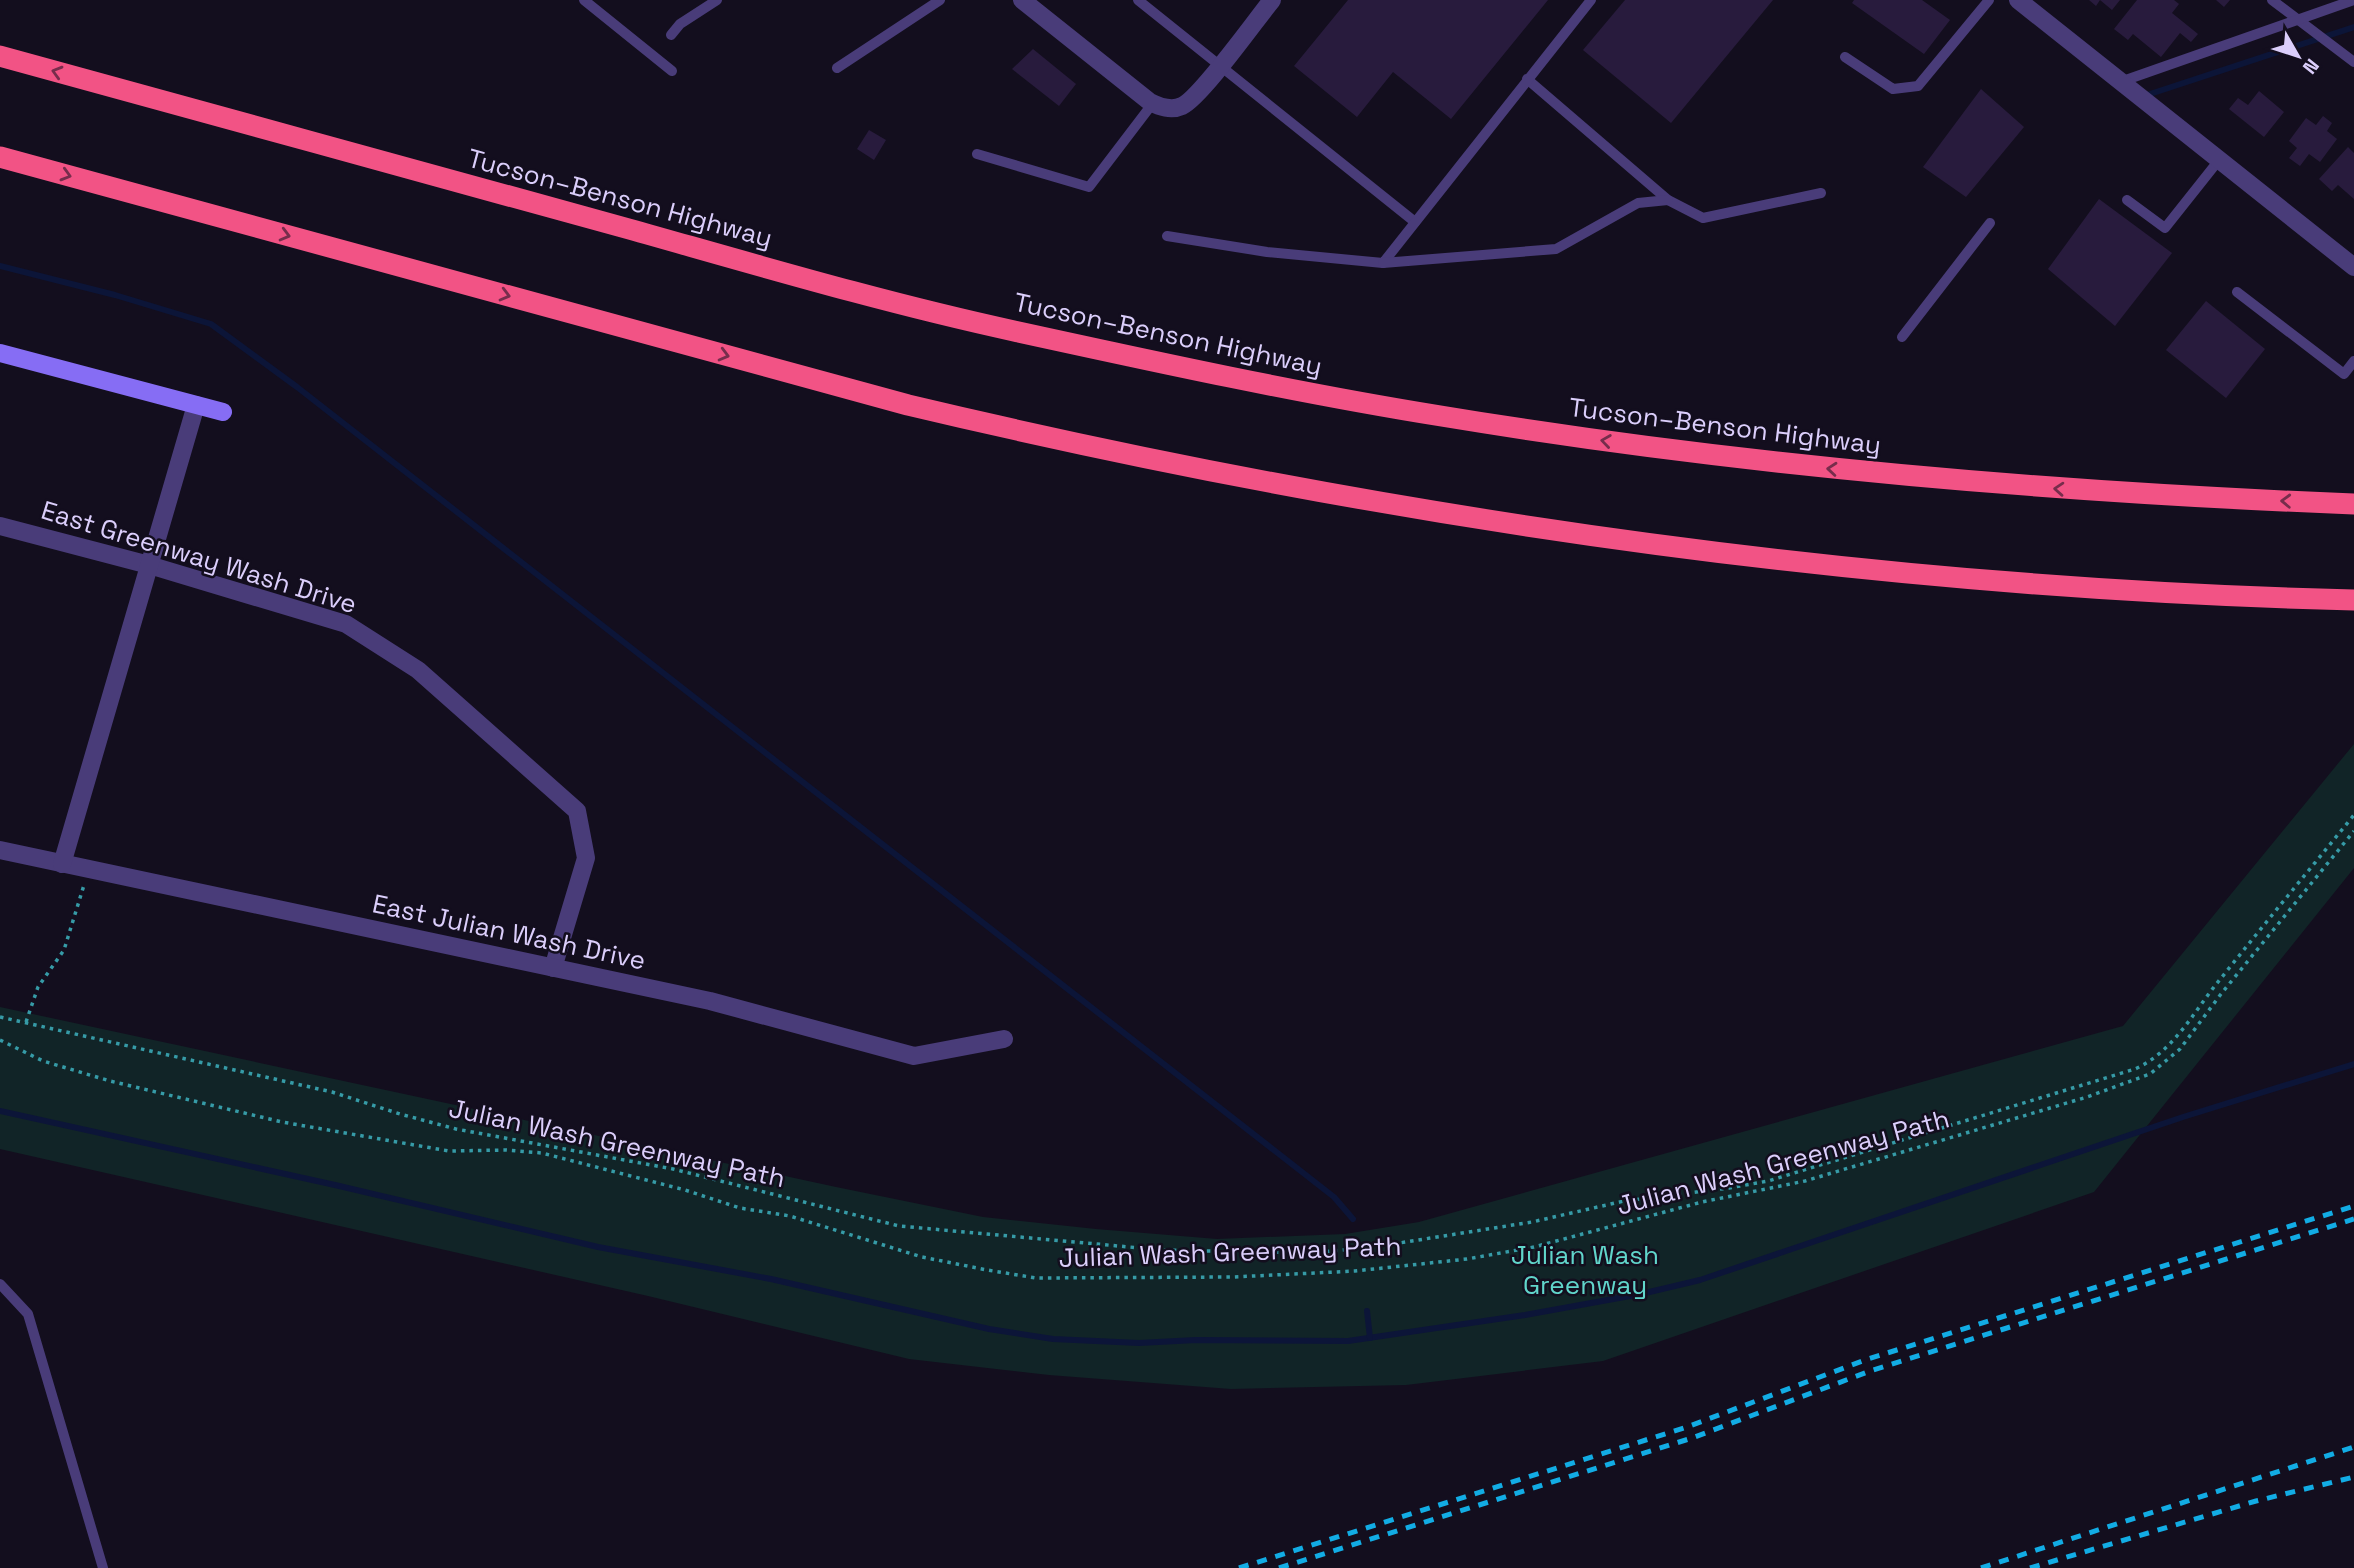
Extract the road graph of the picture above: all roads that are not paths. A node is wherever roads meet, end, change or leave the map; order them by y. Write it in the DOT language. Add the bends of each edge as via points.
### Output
graph roads {
  1 [pos="584,0"];
  2 [pos="717,0"];
  3 [pos="940,0"];
  4 [pos="1022,0"];
  5 [pos="1138,0"];
  6 [pos="1272,0"];
  7 [pos="1591,0"];
  8 [pos="1989,0"];
  9 [pos="2018,0"];
  10 [pos="2272,0"];
  11 [pos="2354,0"];
  12 [pos="2298,19"];
  13 [pos="671,35"];
  14 [pos="0,57"];
  15 [pos="1845,57"];
  16 [pos="2354,62"];
  17 [pos="1220,65"];
  18 [pos="837,68"];
  19 [pos="672,71"];
  20 [pos="1527,79"];
  21 [pos="2120,82"];
  22 [pos="1153,103"];
  23 [pos="977,154"];
  24 [pos="0,157"];
  25 [pos="2219,160"];
  26 [pos="1821,193"];
  27 [pos="1668,200"];
  28 [pos="2126,200"];
  29 [pos="1415,222"];
  30 [pos="1990,223"];
  31 [pos="1167,236"];
  32 [pos="1383,263"];
  33 [pos="2354,267"];
  34 [pos="2237,292"];
  35 [pos="1902,337"];
  36 [pos="0,353"];
  37 [pos="2354,361"];
  38 [pos="196,405"];
  39 [pos="223,412"];
  40 [pos="2354,504"];
  41 [pos="0,526"];
  42 [pos="149,565"];
  43 [pos="2354,600"];
  44 [pos="0,850"];
  45 [pos="62,864"];
  46 [pos="553,968"];
  47 [pos="1004,1040"];
  48 [pos="0,1284"];
  49 [pos="103,1568"];
  1 -- 19 [label="lane"];
  2 -- 13 [label="lane"];
  3 -- 18 [label="lane"];
  4 -- 22 [label="street"];
  5 -- 17 [label="lane"];
  6 -- 17 [label="street"];
  7 -- 20 [label="lane"];
  8 -- 15 [label="lane" via="1918,86 1894,89"];
  9 -- 21 [label="street"];
  10 -- 12 [label="lane"];
  11 -- 12 [label="lane"];
  12 -- 16 [label="lane"];
  12 -- 21 [label="lane"];
  40 -- 14 [label="highway, Tucson–Benson Highway, one-way" via="2143,495 1820,468 1578,437 1298,391 1008,330 859,292"];
  17 -- 22 [label="street" via="1181,106"];
  17 -- 29 [label="lane"];
  20 -- 27 [label="lane"];
  20 -- 29 [label="lane"];
  21 -- 25 [label="street"];
  22 -- 23 [label="lane" via="1089,187"];
  24 -- 43 [label="highway, one-way" via="908,405 1256,480 1642,544 1793,562 2029,584"];
  25 -- 28 [label="lane" via="2165,228"];
  25 -- 33 [label="street"];
  26 -- 27 [label="lane" via="1703,218"];
  27 -- 32 [label="lane" via="1639,203 1556,249"];
  29 -- 32 [label="lane"];
  30 -- 35 [label="lane"];
  31 -- 32 [label="lane"];
  34 -- 37 [label="lane" via="2344,374"];
  36 -- 38 [label="street"];
  38 -- 39 [label="street"];
  38 -- 42 [label="street"];
  41 -- 42 [label="street, East Greenway Wash Drive"];
  42 -- 45 [label="street"];
  42 -- 46 [label="street, East Greenway Wash Drive" via="346,624 418,670 577,811 586,858"];
  44 -- 45 [label="street, East Julian Wash Drive"];
  45 -- 46 [label="street, East Julian Wash Drive"];
  46 -- 47 [label="street, East Julian Wash Drive" via="710,1001 914,1056"];
  48 -- 49 [label="lane" via="28,1314"];
}
